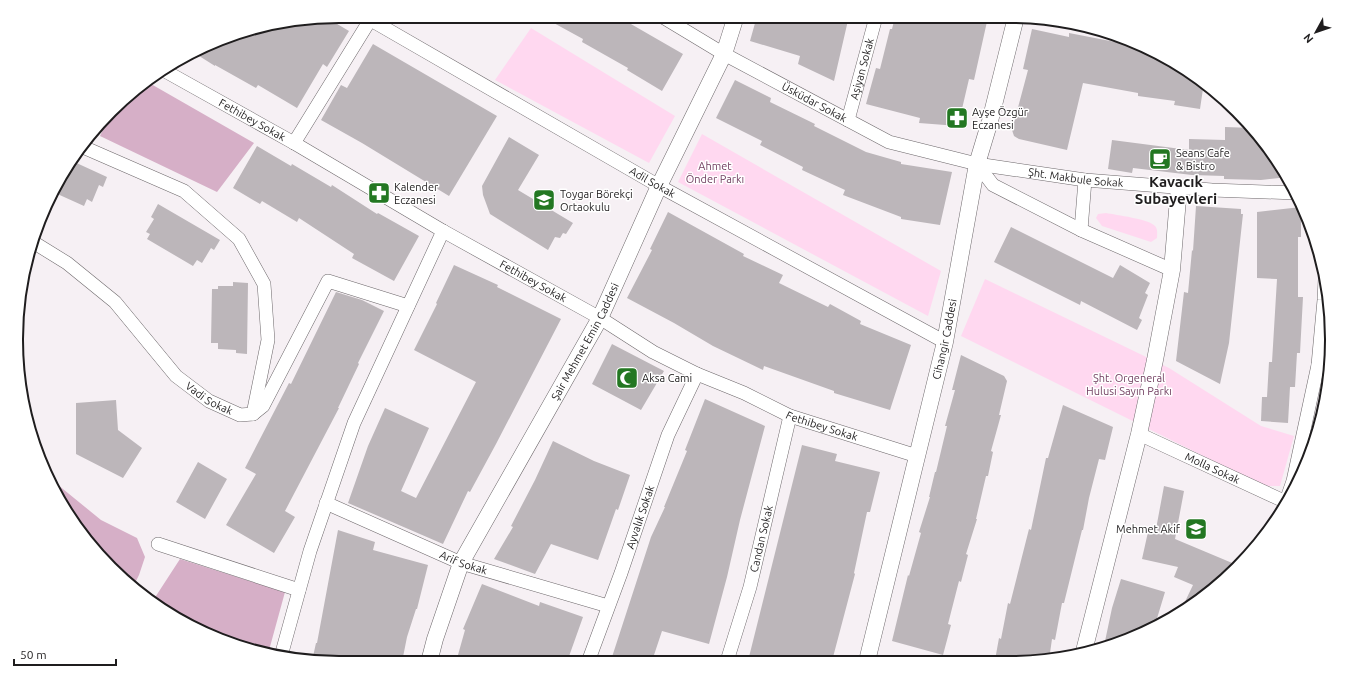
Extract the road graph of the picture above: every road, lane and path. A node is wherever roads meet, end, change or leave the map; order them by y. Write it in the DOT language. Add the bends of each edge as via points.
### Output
graph roads {
  1 [pos="364,23"];
  2 [pos="376,23"];
  3 [pos="673,23"];
  4 [pos="734,23"];
  5 [pos="874,23"];
  6 [pos="1014,23"];
  7 [pos="724,54"];
  8 [pos="169,73"];
  9 [pos="848,120"];
  10 [pos="294,143"];
  11 [pos="87,149"];
  12 [pos="977,164"];
  13 [pos="1086,180"];
  14 [pos="659,186"];
  15 [pos="1179,187"];
  16 [pos="1289,193"];
  17 [pos="1081,230"];
  18 [pos="443,231"];
  19 [pos="38,245"];
  20 [pos="1172,270"];
  21 [pos="408,306"];
  22 [pos="600,318"];
  23 [pos="1324,319"];
  24 [pos="946,342"];
  25 [pos="1324,360"];
  26 [pos="1323,366"];
  27 [pos="697,374"];
  28 [pos="253,414"];
  29 [pos="790,416"];
  30 [pos="1139,434"];
  31 [pos="917,456"];
  32 [pos="1295,472"];
  33 [pos="1281,501"];
  34 [pos="326,503"];
  35 [pos="158,544"];
  36 [pos="461,563"];
  37 [pos="299,590"];
  38 [pos="608,606"];
  39 [pos="1085,646"];
  40 [pos="282,651"];
  41 [pos="431,656"];
  42 [pos="590,656"];
  43 [pos="729,656"];
  44 [pos="868,656"];
  1 -- 10 [label="street"];
  2 -- 14 [label="street, Adil Sokak"];
  3 -- 7 [label="street, Üsküdar Sokak"];
  4 -- 7 [label="street, Şair Mehmet Emin Caddesi"];
  5 -- 9 [label="street, Aşiyan Sokak"];
  6 -- 12 [label="street, Cihangir Caddesi"];
  7 -- 9 [label="street, Üsküdar Sokak"];
  7 -- 14 [label="street, Şair Mehmet Emin Caddesi"];
  8 -- 10 [label="street, Fethibey Sokak"];
  9 -- 12 [label="street, Üsküdar Sokak" via="889,142"];
  10 -- 18 [label="street, Fethibey Sokak"];
  11 -- 28 [label="street" via="184,191 239,239 264,284 268,340"];
  12 -- 13 [label="street, Şht. Makbule Sokak"];
  12 -- 17 [label="street" via="993,185"];
  12 -- 24 [label="street, Cihangir Caddesi"];
  13 -- 15 [label="street, Şht. Makbule Sokak"];
  13 -- 17 [label="street"];
  14 -- 22 [label="street, Şair Mehmet Emin Caddesi"];
  14 -- 24 [label="street, Adil Sokak"];
  15 -- 16 [label="street, Şht. Makbule Sokak"];
  15 -- 20 [label="street"];
  17 -- 20 [label="street"];
  18 -- 21 [label="street"];
  18 -- 22 [label="street, Fethibey Sokak"];
  19 -- 28 [label="street, Vadi Sokak" via="67,263 115,302 176,376 209,401 240,415"];
  20 -- 30 [label="street"];
  21 -- 28 [label="street" via="328,281 263,406"];
  21 -- 34 [label="street" via="354,423"];
  22 -- 27 [label="street, Fethibey Sokak" via="653,352"];
  22 -- 36 [label="street, Şair Mehmet Emin Caddesi"];
  23 -- 25 [label="street"];
  24 -- 31 [label="street, Cihangir Caddesi"];
  26 -- 32 [label="street"];
  27 -- 29 [label="street, Fethibey Sokak" via="744,393"];
  27 -- 38 [label="street, Ayvalık Sokak" via="668,435"];
  29 -- 31 [label="street, Fethibey Sokak"];
  29 -- 43 [label="street, Candan Sokak" via="750,587"];
  30 -- 33 [label="street, Molla Sokak"];
  30 -- 39 [label="street"];
  31 -- 44 [label="street, Cihangir Caddesi"];
  34 -- 36 [label="street, Arif Sokak"];
  34 -- 37 [label="street"];
  35 -- 37 [label="street"];
  36 -- 38 [label="street, Arif Sokak"];
  36 -- 41 [label="street, Şair Mehmet Emin Caddesi"];
  37 -- 40 [label="street"];
  38 -- 42 [label="street, Ayvalık Sokak"];
}
